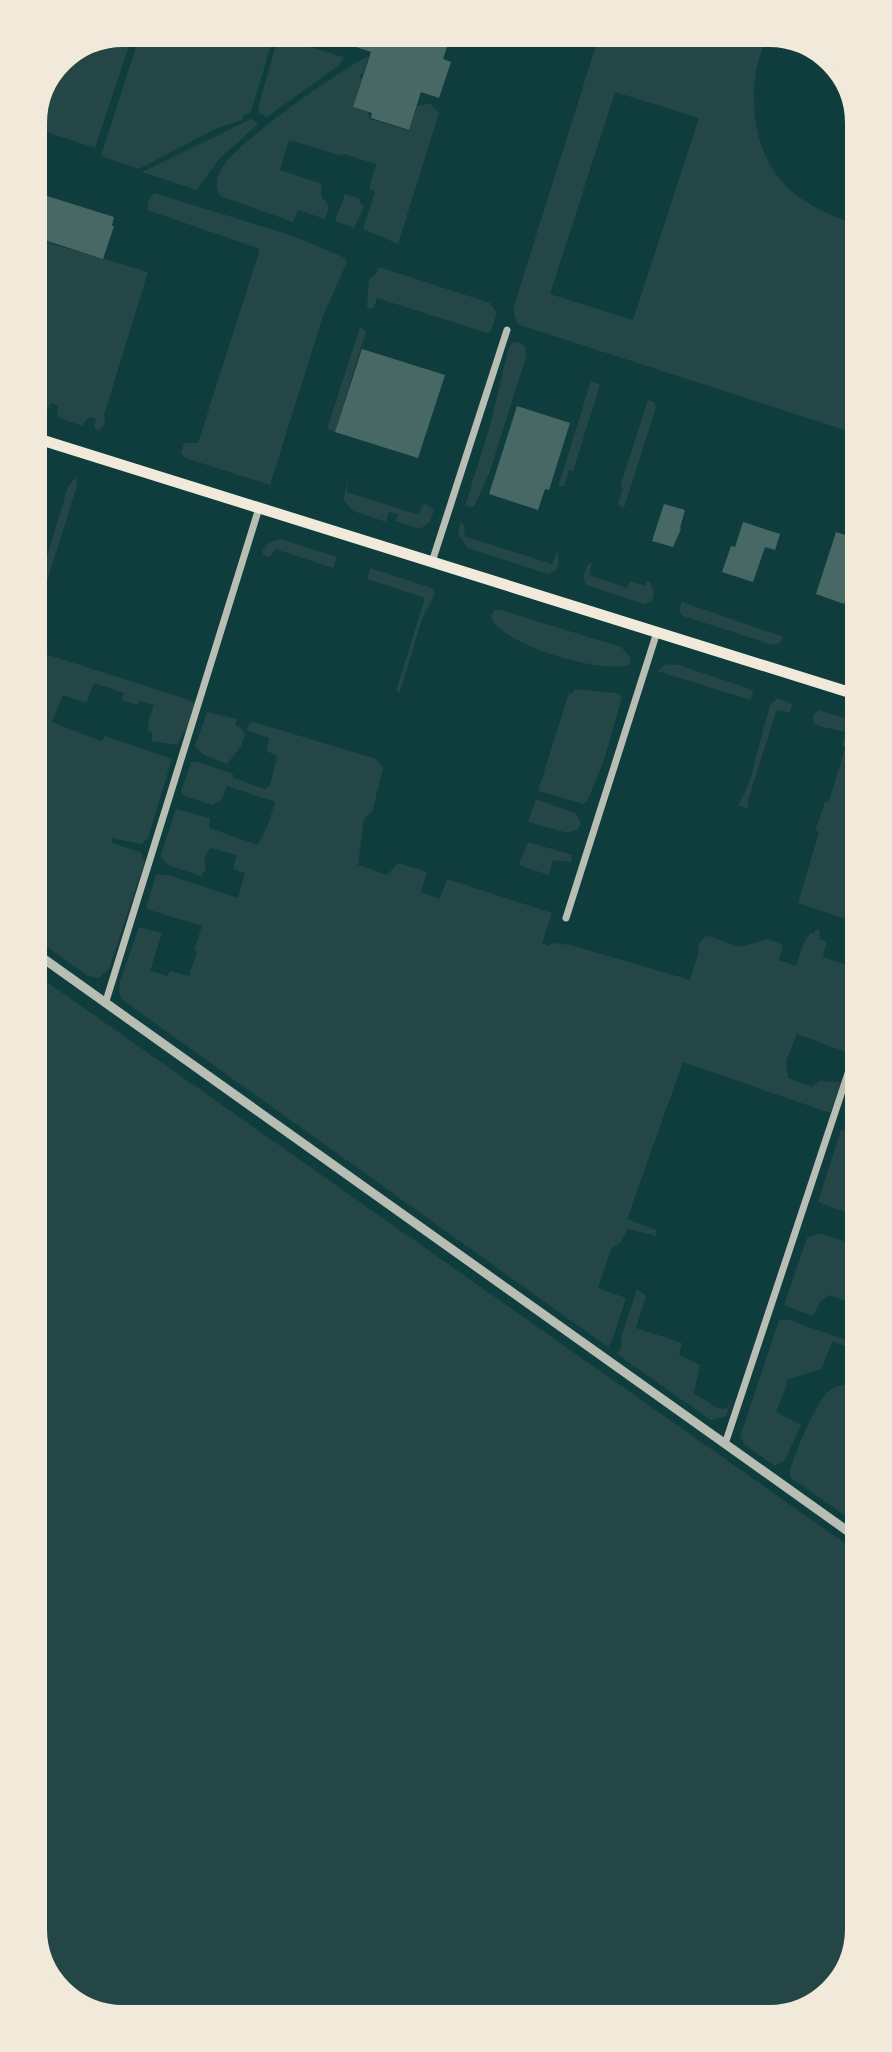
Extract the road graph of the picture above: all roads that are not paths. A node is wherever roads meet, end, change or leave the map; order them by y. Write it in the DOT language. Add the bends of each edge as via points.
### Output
graph roads {
  1 [pos="507,330"];
  2 [pos="42,440"];
  3 [pos="259,508"];
  4 [pos="432,562"];
  5 [pos="657,632"];
  6 [pos="850,693"];
  7 [pos="566,918"];
  8 [pos="42,957"];
  9 [pos="106,1001"];
  10 [pos="850,1067"];
  11 [pos="725,1444"];
  12 [pos="850,1533"];
  1 -- 4 [label="street"];
  2 -- 3 [label="main road"];
  3 -- 4 [label="main road"];
  3 -- 9 [label="street"];
  4 -- 5 [label="main road"];
  5 -- 6 [label="main road"];
  5 -- 7 [label="street"];
  8 -- 9 [label="street"];
  9 -- 11 [label="street"];
  10 -- 11 [label="street"];
  11 -- 12 [label="street"];
}
